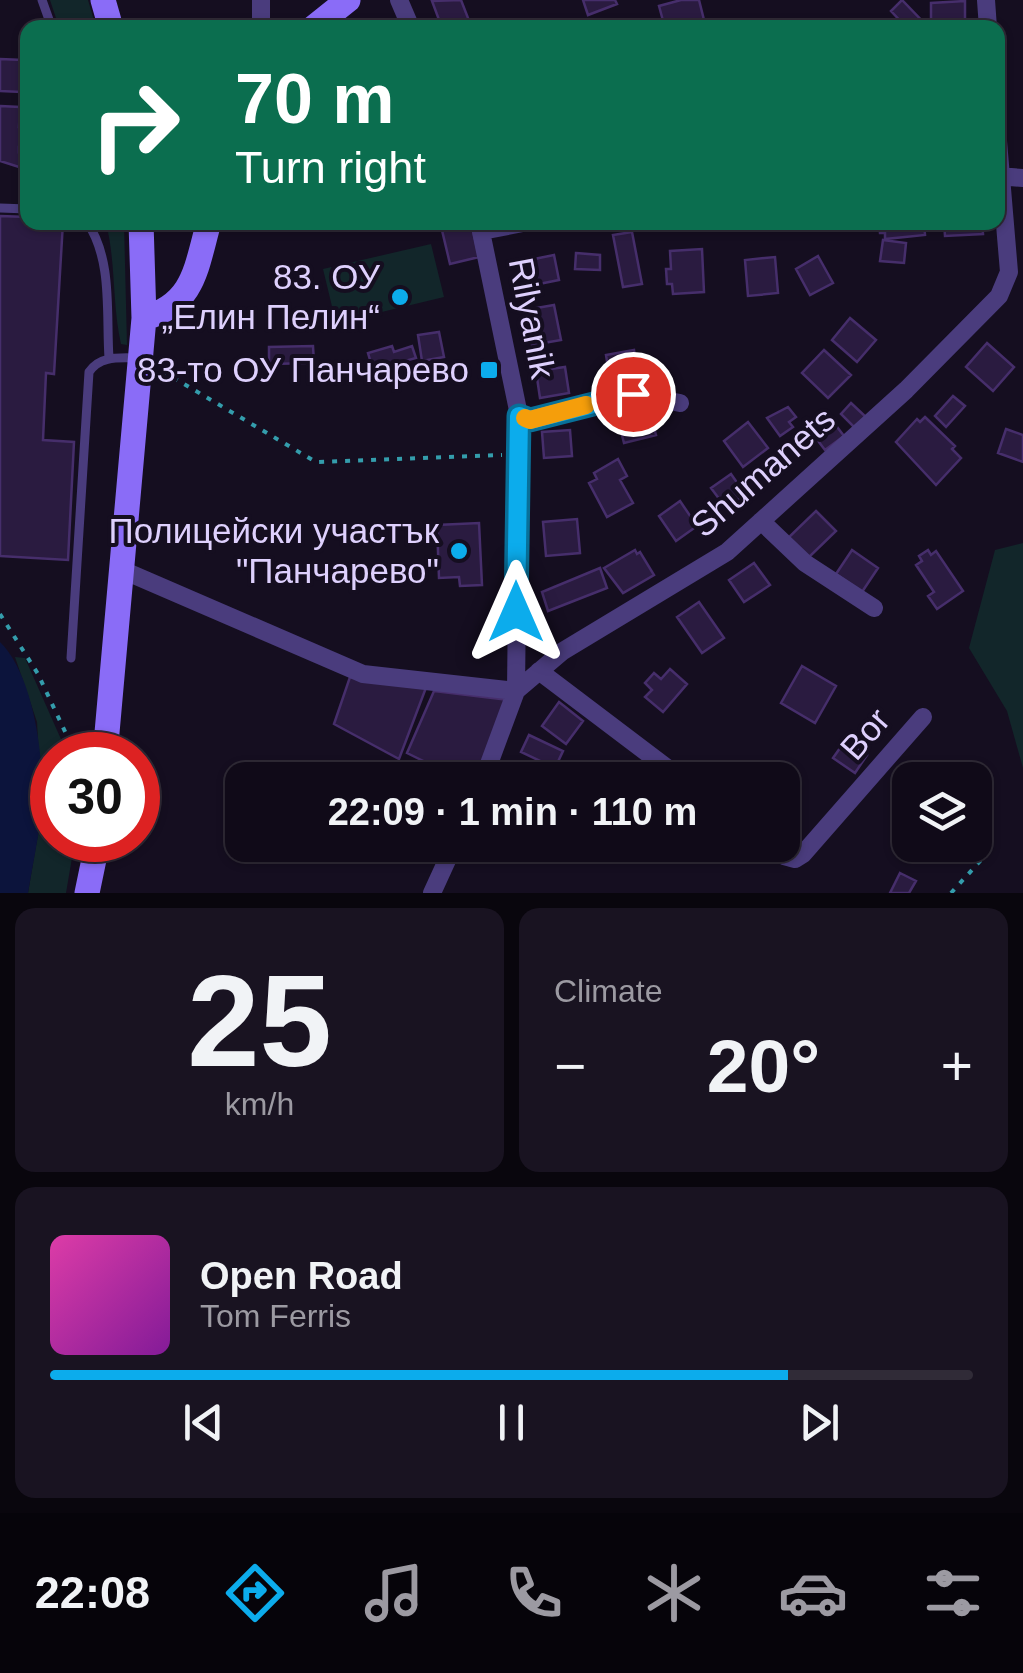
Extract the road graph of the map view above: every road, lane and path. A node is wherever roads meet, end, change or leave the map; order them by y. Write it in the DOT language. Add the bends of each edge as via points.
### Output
graph roads {
  1 [pos="348,0"];
  2 [pos="323,20"];
  3 [pos="92,230"];
  4 [pos="140,230"];
  5 [pos="207,230"];
  6 [pos="481,230"];
  7 [pos="1005,230"];
  8 [pos="144,318"];
  9 [pos="109,358"];
  10 [pos="140,358"];
  11 [pos="680,404"];
  12 [pos="519,416"];
  13 [pos="517,454"];
  14 [pos="761,521"];
  15 [pos="120,568"];
  16 [pos="874,608"];
  17 [pos="0,614"];
  18 [pos="72,658"];
  19 [pos="539,672"];
  20 [pos="516,690"];
  21 [pos="923,717"];
  22 [pos="65,732"];
  23 [pos="107,732"];
  24 [pos="490,762"];
  25 [pos="659,762"];
  26 [pos="800,856"];
  27 [pos="93,862"];
  28 [pos="446,862"];
  29 [pos="979,862"];
  30 [pos="87,893"];
  31 [pos="432,893"];
  32 [pos="951,893"];
  1 -- 2 [label="main road"];
  3 -- 9 [label="lane" via="103,258"];
  4 -- 8 [label="main road"];
  5 -- 8 [label="main road" via="190,286 166,312"];
  6 -- 12 [label="street, Rilyanik"];
  7 -- 14 [label="street, Shumanets" via="1009,272 1000,296"];
  8 -- 10 [label="main road"];
  9 -- 10 [label="lane"];
  9 -- 18 [label="lane" via="89,372"];
  10 -- 13 [label="path" via="316,462"];
  10 -- 15 [label="main road"];
  11 -- 12 [label="street" via="633,394 530,420"];
  12 -- 13 [label="street, Rilyanik"];
  13 -- 20 [label="street, Rilyanik"];
  14 -- 16 [label="street" via="804,564"];
  14 -- 19 [label="street, Shumanets" via="726,552 563,650"];
  15 -- 20 [label="street" via="364,674"];
  15 -- 23 [label="main road"];
  17 -- 22 [label="path"];
  19 -- 20 [label="street, Shumanets"];
  19 -- 25 [label="street"];
  20 -- 24 [label="street, Rilyanik"];
  21 -- 26 [label="street, Bor"];
  27 -- 30 [label="main road"];
  28 -- 31 [label="street"];
  29 -- 32 [label="path"];
}
